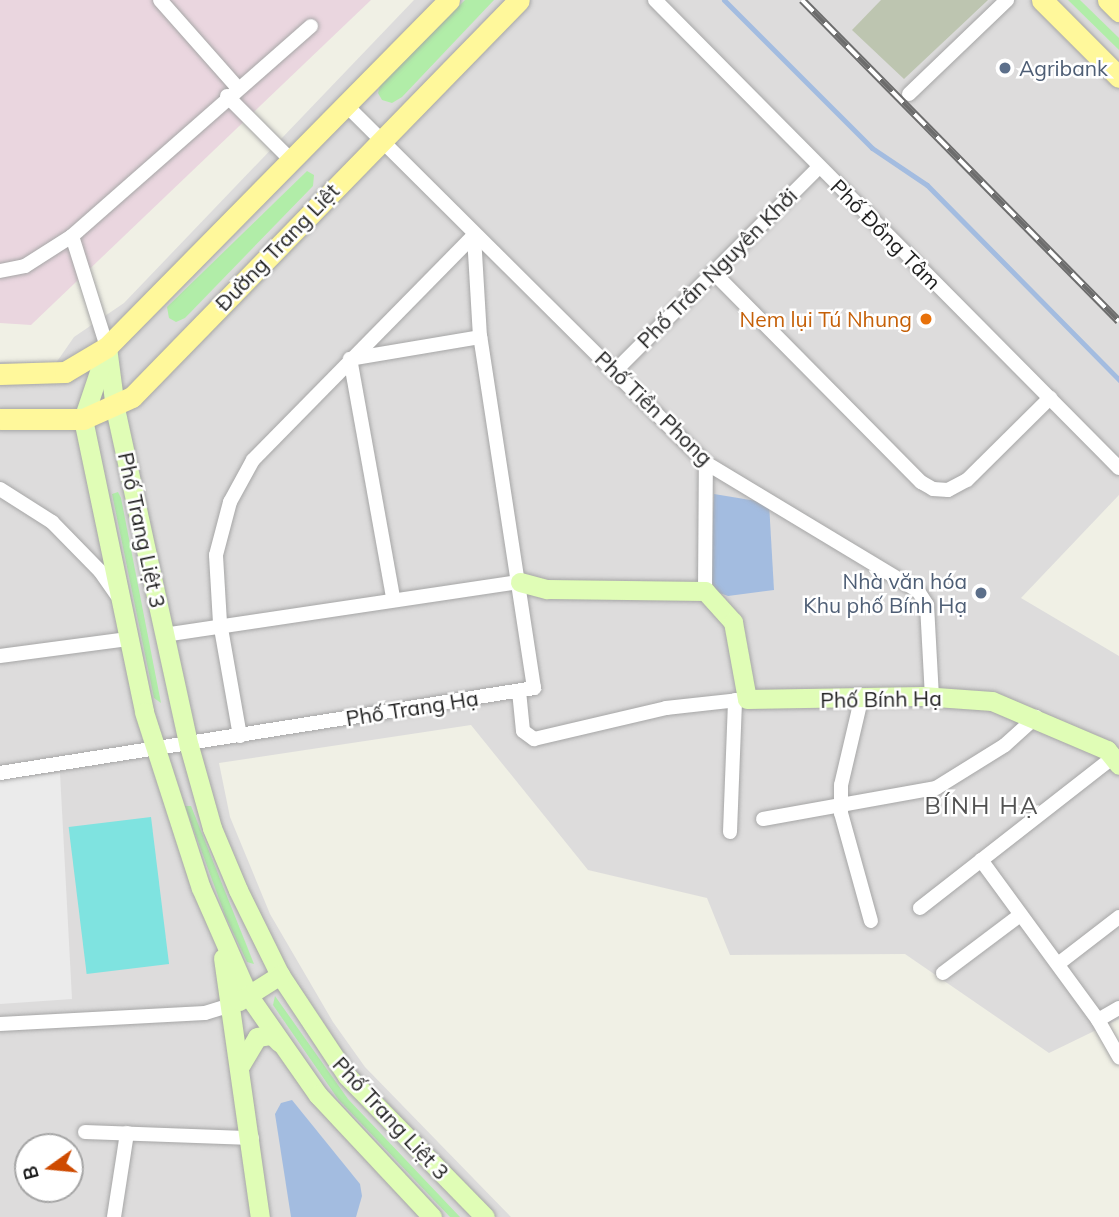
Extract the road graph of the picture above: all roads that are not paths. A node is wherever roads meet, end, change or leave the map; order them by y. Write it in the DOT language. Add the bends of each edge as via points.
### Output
graph roads {
  1 [pos="160,0"];
  2 [pos="449,0"];
  3 [pos="519,0"];
  4 [pos="655,0"];
  5 [pos="1007,0"];
  6 [pos="1042,0"];
  7 [pos="1108,0"];
  8 [pos="1119,11"];
  9 [pos="311,26"];
  10 [pos="1119,77"];
  11 [pos="232,91"];
  12 [pos="909,94"];
  13 [pos="346,105"];
  14 [pos="382,139"];
  15 [pos="290,159"];
  16 [pos="819,167"];
  17 [pos="474,234"];
  18 [pos="72,236"];
  19 [pos="0,271"];
  20 [pos="713,272"];
  21 [pos="480,337"];
  22 [pos="107,347"];
  23 [pos="351,359"];
  24 [pos="616,370"];
  25 [pos="0,374"];
  26 [pos="1050,398"];
  27 [pos="115,408"];
  28 [pos="0,419"];
  29 [pos="83,419"];
  30 [pos="706,463"];
  31 [pos="1119,468"];
  32 [pos="0,489"];
  33 [pos="520,582"];
  34 [pos="705,591"];
  35 [pos="393,597"];
  36 [pos="120,599"];
  37 [pos="220,623"];
  38 [pos="164,635"];
  39 [pos="128,639"];
  40 [pos="0,656"];
  41 [pos="519,691"];
  42 [pos="932,696"];
  43 [pos="861,699"];
  44 [pos="741,700"];
  45 [pos="1036,717"];
  46 [pos="240,736"];
  47 [pos="188,746"];
  48 [pos="155,752"];
  49 [pos="1116,761"];
  50 [pos="0,772"];
  51 [pos="841,806"];
  52 [pos="763,819"];
  53 [pos="730,832"];
  54 [pos="981,860"];
  55 [pos="920,908"];
  56 [pos="1020,916"];
  57 [pos="1119,917"];
  58 [pos="871,921"];
  59 [pos="1058,964"];
  60 [pos="943,973"];
  61 [pos="280,975"];
  62 [pos="240,1000"];
  63 [pos="1119,1008"];
  64 [pos="1098,1020"];
  65 [pos="0,1024"];
  66 [pos="284,1046"];
  67 [pos="1119,1057"];
  68 [pos="241,1064"];
  69 [pos="85,1132"];
  70 [pos="127,1133"];
  71 [pos="251,1138"];
  72 [pos="114,1217"];
  73 [pos="260,1217"];
  74 [pos="432,1217"];
  75 [pos="485,1217"];
  1 -- 11 [label="street"];
  2 -- 13 [label="main road"];
  3 -- 14 [label="main road, Đường Trang Liệt"];
  4 -- 16 [label="street, Phố Đồng Tâm"];
  5 -- 12 [label="street"];
  6 -- 10 [label="main road"];
  7 -- 8 [label="main road"];
  9 -- 11 [label="street"];
  11 -- 15 [label="street"];
  11 -- 18 [label="street"];
  13 -- 14 [label="street, Phố Tiền Phong"];
  13 -- 15 [label="main road"];
  14 -- 17 [label="street, Phố Tiền Phong"];
  14 -- 27 [label="main road, Đường Trang Liệt" via="145,386"];
  15 -- 22 [label="main road"];
  16 -- 20 [label="street, Phố Trần Nguyên Khởi"];
  16 -- 26 [label="street, Phố Đồng Tâm"];
  17 -- 21 [label="street"];
  17 -- 23 [label="street"];
  17 -- 24 [label="street, Phố Tiền Phong"];
  18 -- 19 [label="street" via="25,266"];
  18 -- 22 [label="street"];
  20 -- 24 [label="street, Phố Trần Nguyên Khởi"];
  20 -- 26 [label="street" via="933,489 948,490 967,480"];
  21 -- 23 [label="street"];
  21 -- 33 [label="street"];
  22 -- 25 [label="main road" via="65,372"];
  22 -- 27 [label="main road, Phố Trang Liệt 3"];
  22 -- 29 [label="main road"];
  23 -- 35 [label="street"];
  23 -- 37 [label="street" via="253,460 230,502 216,555"];
  24 -- 30 [label="street, Phố Tiền Phong"];
  26 -- 31 [label="street, Phố Đồng Tâm"];
  27 -- 29 [label="main road, Đường Trang Liệt"];
  27 -- 38 [label="main road, Phố Trang Liệt 3"];
  28 -- 29 [label="main road, Đường Trang Liệt"];
  29 -- 36 [label="main road, Phố Trang Liệt 3"];
  30 -- 34 [label="street"];
  30 -- 42 [label="street, Phố Tiền Phong" via="918,591 927,605"];
  32 -- 36 [label="street" via="51,522 100,571"];
  33 -- 34 [label="main road" via="547,589"];
  33 -- 35 [label="street"];
  33 -- 41 [label="street" via="534,688"];
  34 -- 44 [label="main road" via="733,622"];
  35 -- 37 [label="street"];
  36 -- 39 [label="main road, Phố Trang Liệt 3"];
  37 -- 38 [label="street"];
  37 -- 46 [label="street"];
  38 -- 47 [label="main road, Phố Trang Liệt 3"];
  39 -- 40 [label="street"];
  39 -- 48 [label="main road, Phố Trang Liệt 3"];
  41 -- 44 [label="street" via="523,731 531,738 666,708"];
  41 -- 46 [label="street, Phố Trang Hạ"];
  42 -- 43 [label="main road, Phố Bính Hạ"];
  42 -- 45 [label="main road, Phố Bính Hạ" via="992,701"];
  43 -- 44 [label="main road, Phố Bính Hạ"];
  43 -- 51 [label="street" via="841,785"];
  44 -- 53 [label="street"];
  45 -- 49 [label="main road, Phố Bính Hạ"];
  45 -- 51 [label="street" via="1005,745 936,788"];
  46 -- 47 [label="street, Phố Trang Hạ"];
  47 -- 48 [label="street, Phố Trang Hạ"];
  47 -- 61 [label="main road, Phố Trang Liệt 3" via="217,840"];
  48 -- 50 [label="street, Phố Trang Hạ"];
  48 -- 62 [label="main road, Phố Trang Liệt 3"];
  49 -- 54 [label="street"];
  51 -- 52 [label="street"];
  51 -- 58 [label="street"];
  54 -- 55 [label="street"];
  54 -- 56 [label="street"];
  56 -- 59 [label="street"];
  56 -- 60 [label="street"];
  57 -- 59 [label="street"];
  59 -- 64 [label="street"];
  61 -- 62 [label="main road"];
  61 -- 75 [label="main road, Phố Trang Liệt 3" via="347,1076"];
  62 -- 65 [label="street" via="205,1013"];
  62 -- 66 [label="main road, Phố Trang Liệt 3"];
  62 -- 68 [label="main road, Phố Trang Liệt 3"];
  63 -- 64 [label="street"];
  64 -- 67 [label="street"];
  66 -- 68 [label="main road" via="272,1035 261,1035 250,1043"];
  66 -- 74 [label="main road, Phố Trang Liệt 3" via="341,1122"];
  68 -- 71 [label="main road, Phố Trang Liệt 3"];
  69 -- 70 [label="street"];
  70 -- 71 [label="street"];
  70 -- 72 [label="street"];
  71 -- 73 [label="main road, Phố Trang Liệt 3"];
}
